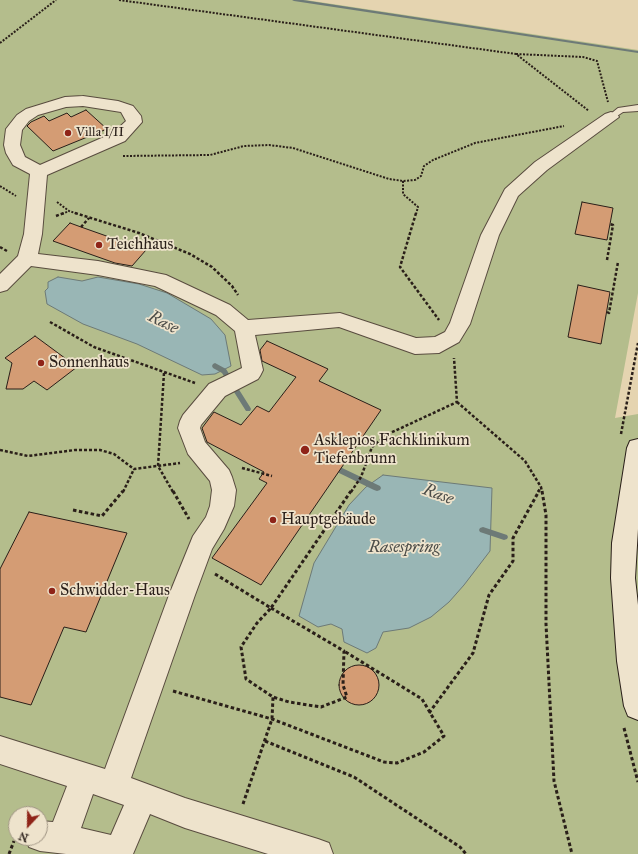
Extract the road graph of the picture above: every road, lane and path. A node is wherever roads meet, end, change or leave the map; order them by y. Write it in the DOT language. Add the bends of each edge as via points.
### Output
graph roads {
  1 [pos="56,0"];
  2 [pos="119,0"];
  3 [pos="0,43"];
  4 [pos="516,54"];
  5 [pos="638,108"];
  6 [pos="603,119"];
  7 [pos="567,126"];
  8 [pos="98,146"];
  9 [pos="39,175"];
  10 [pos="403,181"];
  11 [pos="89,218"];
  12 [pos="610,224"];
  13 [pos="81,227"];
  14 [pos="27,259"];
  15 [pos="607,260"];
  16 [pos="618,262"];
  17 [pos="0,285"];
  18 [pos="607,312"];
  19 [pos="50,322"];
  20 [pos="241,325"];
  21 [pos="452,337"];
  22 [pos="638,343"];
  23 [pos="228,385"];
  24 [pos="457,402"];
  25 [pos="629,442"];
  26 [pos="0,450"];
  27 [pos="186,462"];
  28 [pos="134,469"];
  29 [pos="356,485"];
  30 [pos="541,487"];
  31 [pos="73,510"];
  32 [pos="344,651"];
  33 [pos="150,684"];
  34 [pos="273,697"];
  35 [pos="638,706"];
  36 [pos="429,713"];
  37 [pos="272,719"];
  38 [pos="265,742"];
  39 [pos="0,750"];
  40 [pos="85,778"];
  41 [pos="114,787"];
  42 [pos="143,796"];
  43 [pos="242,806"];
  44 [pos="51,837"];
  45 [pos="318,854"];
  46 [pos="466,854"];
  47 [pos="572,854"];
  1 -- 3 [label="path"];
  2 -- 4 [label="path"];
  4 -- 6 [label="path"];
  4 -- 6 [label="path" via="584,57 597,61 608,102"];
  5 -- 6 [label="lane" via="621,110"];
  6 -- 21 [label="street" via="540,166 512,193 490,234 460,324"];
  7 -- 10 [label="path" via="475,142 433,160 424,166 421,176 415,180"];
  8 -- 9 [label="street"];
  8 -- 9 [label="street" via="128,130 134,122 127,109 83,101 58,104 32,112 14,129 12,145 19,161"];
  8 -- 10 [label="path" via="104,152 124,156 210,155 244,146 268,145 293,148 389,179"];
  9 -- 11 [label="path" via="59,204"];
  9 -- 14 [label="street" via="33,234"];
  10 -- 21 [label="path" via="403,194 418,207 400,267"];
  11 -- 13 [label="path"];
  11 -- 20 [label="path" via="139,232 190,254 212,268 232,286 240,298"];
  12 -- 15 [label="path" via="613,225"];
  14 -- 17 [label="street"];
  14 -- 20 [label="street" via="98,268 158,280 223,310"];
  16 -- 18 [label="path"];
  19 -- 23 [label="path" via="94,347 164,373"];
  20 -- 21 [label="street" via="340,320 415,346 439,345"];
  20 -- 23 [label="street" via="252,370 250,375"];
  21 -- 24 [label="path"];
  22 -- 25 [label="path"];
  23 -- 33 [label="street" via="191,421 188,428 196,447 222,477 222,506 216,522 202,544"];
  24 -- 29 [label="path" via="386,435 372,447"];
  24 -- 30 [label="path" via="525,461"];
  25 -- 35 [label="street" via="631,489 624,543 623,578 630,661"];
  26 -- 28 [label="path" via="28,456 75,450 100,450 114,454"];
  27 -- 28 [label="path"];
  28 -- 31 [label="path" via="121,495 102,516"];
  30 -- 36 [label="path" via="513,538 513,561 489,595 473,653"];
  30 -- 47 [label="path" via="546,515 546,624 554,781"];
  32 -- 34 [label="path" via="343,685 348,697 321,707"];
  32 -- 34 [label="path" via="271,608 241,647 246,679"];
  32 -- 36 [label="path" via="422,699"];
  33 -- 37 [label="path"];
  33 -- 41 [label="street"];
  34 -- 37 [label="path"];
  36 -- 37 [label="path" via="444,736 424,752 397,763 384,762"];
  37 -- 38 [label="path"];
  38 -- 43 [label="path"];
  38 -- 46 [label="path" via="354,777 460,847"];
  39 -- 40 [label="street"];
  40 -- 41 [label="street"];
  40 -- 44 [label="street"];
  41 -- 42 [label="street"];
  42 -- 44 [label="street" via="119,852"];
  42 -- 45 [label="street" via="185,813"];
}
